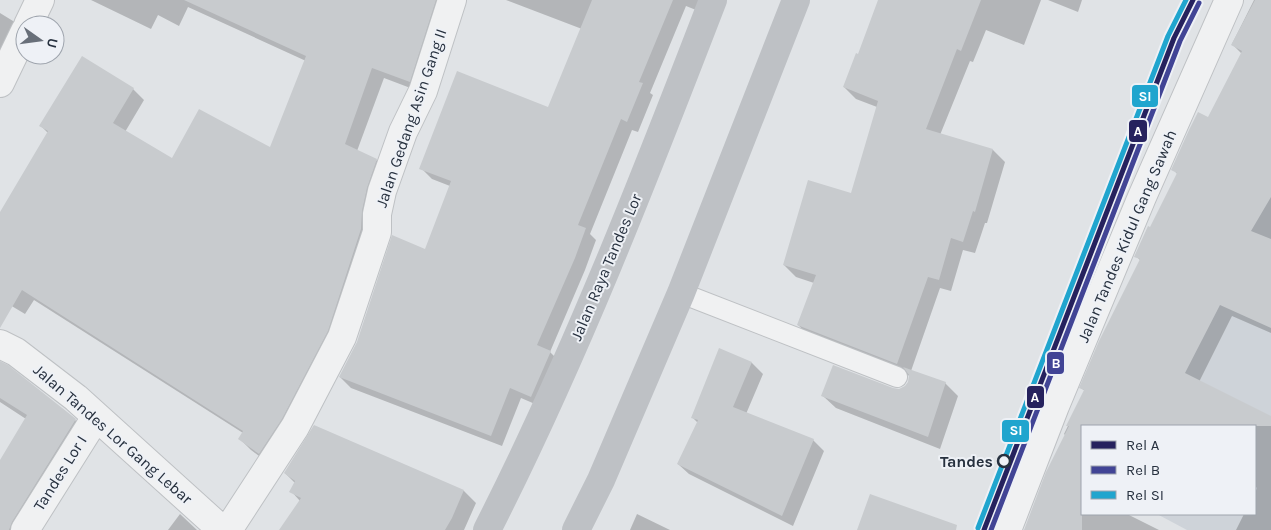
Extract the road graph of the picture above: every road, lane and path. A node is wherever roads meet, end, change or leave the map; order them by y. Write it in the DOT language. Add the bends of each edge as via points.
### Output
graph roads {
  1 [pos="40,0"];
  2 [pos="452,0"];
  3 [pos="714,0"];
  4 [pos="796,0"];
  5 [pos="1229,0"];
  6 [pos="33,15"];
  7 [pos="15,52"];
  8 [pos="0,83"];
  9 [pos="681,293"];
  10 [pos="0,344"];
  11 [pos="897,377"];
  12 [pos="96,417"];
  13 [pos="25,530"];
  14 [pos="222,530"];
  15 [pos="228,530"];
  16 [pos="488,530"];
  17 [pos="576,530"];
  18 [pos="1008,530"];
  1 -- 6 [label="street"];
  2 -- 15 [label="street, Jalan Gedang Asin Gang II" via="423,91 403,132 382,191 377,232 342,337 295,427"];
  3 -- 16 [label="main road, Jalan Raya Tandes Lor" via="632,209 524,457"];
  4 -- 9 [label="main road"];
  5 -- 18 [label="street, Jalan Tandes Kidul Gang Sawah" via="1055,406"];
  7 -- 8 [label="street"];
  9 -- 11 [label="lane"];
  9 -- 17 [label="main road" via="601,480"];
  10 -- 12 [label="street, Jalan Tandes Lor Gang Lebar" via="16,352"];
  12 -- 13 [label="street, Tandes Lor I"];
  12 -- 14 [label="street, Jalan Tandes Lor Gang Lebar"];
}
